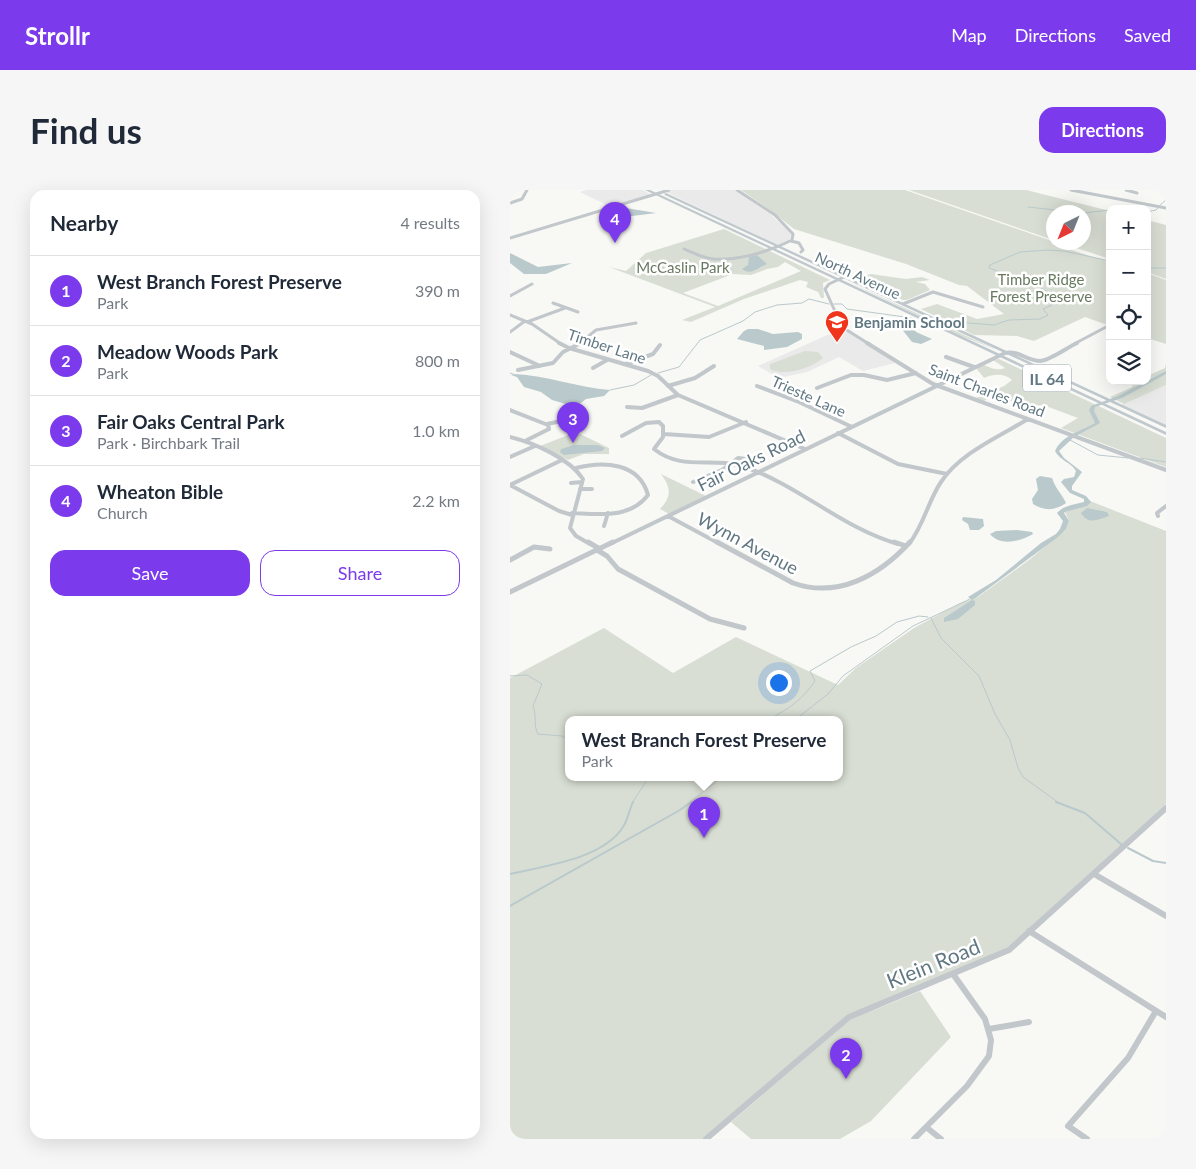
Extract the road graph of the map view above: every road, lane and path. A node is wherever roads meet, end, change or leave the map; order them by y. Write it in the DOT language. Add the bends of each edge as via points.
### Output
graph roads {
  1 [pos="527,190"];
  2 [pos="647,190"];
  3 [pos="670,190"];
  4 [pos="737,190"];
  5 [pos="1070,190"];
  6 [pos="1126,190"];
  7 [pos="657,192"];
  8 [pos="662,192"];
  9 [pos="1137,193"];
  10 [pos="510,203"];
  11 [pos="1166,208"];
  12 [pos="510,238"];
  13 [pos="791,241"];
  14 [pos="777,246"];
  15 [pos="770,248"];
  16 [pos="684,249"];
  17 [pos="801,252"];
  18 [pos="844,277"];
  19 [pos="838,280"];
  20 [pos="532,284"];
  21 [pos="510,296"];
  22 [pos="553,303"];
  23 [pos="903,304"];
  24 [pos="565,308"];
  25 [pos="984,308"];
  26 [pos="578,312"];
  27 [pos="510,314"];
  28 [pos="526,321"];
  29 [pos="636,323"];
  30 [pos="1106,327"];
  31 [pos="510,332"];
  32 [pos="660,345"];
  33 [pos="569,348"];
  34 [pos="510,352"];
  35 [pos="1005,353"];
  36 [pos="998,356"];
  37 [pos="946,357"];
  38 [pos="608,360"];
  39 [pos="625,364"];
  40 [pos="540,366"];
  41 [pos="714,366"];
  42 [pos="974,367"];
  43 [pos="593,368"];
  44 [pos="518,370"];
  45 [pos="916,374"];
  46 [pos="936,385"];
  47 [pos="668,386"];
  48 [pos="757,386"];
  49 [pos="817,388"];
  50 [pos="678,395"];
  51 [pos="627,407"];
  52 [pos="510,410"];
  53 [pos="1028,419"];
  54 [pos="746,422"];
  55 [pos="584,423"];
  56 [pos="547,424"];
  57 [pos="852,426"];
  58 [pos="1166,427"];
  59 [pos="838,433"];
  60 [pos="664,434"];
  61 [pos="1166,434"];
  62 [pos="622,436"];
  63 [pos="510,437"];
  64 [pos="525,441"];
  65 [pos="535,446"];
  66 [pos="805,449"];
  67 [pos="510,458"];
  68 [pos="562,460"];
  69 [pos="732,463"];
  70 [pos="740,465"];
  71 [pos="576,468"];
  72 [pos="1166,470"];
  73 [pos="757,472"];
  74 [pos="947,474"];
  75 [pos="582,482"];
  76 [pos="693,482"];
  77 [pos="571,483"];
  78 [pos="580,489"];
  79 [pos="592,489"];
  80 [pos="1166,506"];
  81 [pos="572,514"];
  82 [pos="608,514"];
  83 [pos="668,516"];
  84 [pos="1158,516"];
  85 [pos="604,526"];
  86 [pos="906,546"];
  87 [pos="550,549"];
  88 [pos="598,549"];
  89 [pos="510,560"];
  90 [pos="510,592"];
  91 [pos="744,628"];
  92 [pos="1166,808"];
  93 [pos="1094,874"];
  94 [pos="1166,916"];
  95 [pos="1029,931"];
  96 [pos="953,974"];
  97 [pos="1156,1011"];
  98 [pos="1166,1017"];
  99 [pos="1029,1022"];
  100 [pos="989,1029"];
  101 [pos="926,1127"];
  102 [pos="706,1139"];
  103 [pos="914,1139"];
  104 [pos="941,1139"];
  105 [pos="1087,1139"];
  1 -- 10 [label="street" via="522,199"];
  2 -- 7 [label="main road, North Avenue / IL 64"];
  3 -- 8 [label="street"];
  4 -- 13 [label="street" via="786,226 793,234"];
  5 -- 11 [label="street"];
  6 -- 9 [label="street"];
  7 -- 8 [label="main road, North Avenue / IL 64"];
  7 -- 12 [label="street"];
  7 -- 15 [label="main road, North Avenue / IL 64"];
  8 -- 14 [label="main road, North Avenue / IL 64"];
  13 -- 14 [label="street"];
  13 -- 17 [label="street" via="799,243"];
  14 -- 15 [label="street"];
  14 -- 18 [label="main road, North Avenue / IL 64"];
  15 -- 16 [label="street" via="717,259"];
  15 -- 19 [label="main road, North Avenue / IL 64"];
  18 -- 19 [label="street"];
  18 -- 23 [label="main road, North Avenue / IL 64"];
  19 -- 36 [label="main road, North Avenue / IL 64"];
  19 -- 45 [label="street, Saint Charles Road" via="826,285 825,289 842,327"];
  20 -- 21 [label="street"];
  22 -- 24 [label="street"];
  23 -- 25 [label="street" via="933,292"];
  23 -- 35 [label="main road, North Avenue / IL 64"];
  24 -- 26 [label="street"];
  24 -- 28 [label="street"];
  27 -- 28 [label="street, Timber Lane"];
  28 -- 31 [label="street"];
  28 -- 33 [label="street, Timber Lane"];
  29 -- 33 [label="street" via="596,330"];
  30 -- 35 [label="street" via="1043,361 1014,351"];
  32 -- 39 [label="street" via="653,354"];
  33 -- 38 [label="street, Timber Lane"];
  33 -- 40 [label="street" via="553,363"];
  34 -- 40 [label="street"];
  35 -- 36 [label="street, Fair Oaks Road"];
  35 -- 58 [label="main road, North Avenue / IL 64"];
  36 -- 42 [label="street, Fair Oaks Road"];
  36 -- 61 [label="main road, North Avenue / IL 64"];
  37 -- 42 [label="street"];
  38 -- 39 [label="street, Timber Lane"];
  38 -- 43 [label="street"];
  39 -- 47 [label="street, Timber Lane" via="654,374"];
  40 -- 44 [label="street"];
  41 -- 47 [label="street" via="695,378"];
  42 -- 46 [label="street, Fair Oaks Road"];
  45 -- 46 [label="street, Saint Charles Road"];
  45 -- 49 [label="street" via="887,380 849,375"];
  46 -- 53 [label="street, Saint Charles Road"];
  46 -- 57 [label="street, Fair Oaks Road"];
  47 -- 50 [label="street, Timber Lane"];
  48 -- 57 [label="street, Trieste Lane"];
  50 -- 51 [label="street" via="642,408"];
  50 -- 54 [label="street, Timber Lane"];
  52 -- 56 [label="street"];
  53 -- 72 [label="street, Saint Charles Road"];
  53 -- 74 [label="street"];
  54 -- 60 [label="street" via="709,437"];
  54 -- 66 [label="street, Timber Lane"];
  55 -- 56 [label="street" via="563,420"];
  56 -- 64 [label="street" via="546,432"];
  57 -- 59 [label="street, Fair Oaks Road"];
  59 -- 66 [label="street, Fair Oaks Road"];
  59 -- 74 [label="street" via="898,464"];
  60 -- 62 [label="street" via="662,425 655,421"];
  60 -- 69 [label="street" via="654,449 669,459 685,463"];
  63 -- 64 [label="street"];
  64 -- 65 [label="street"];
  65 -- 67 [label="street"];
  65 -- 68 [label="street"];
  66 -- 73 [label="street, Fair Oaks Road"];
  68 -- 71 [label="street"];
  68 -- 81 [label="street" via="510,485 559,511"];
  69 -- 70 [label="street"];
  69 -- 70 [label="street" via="740,458 746,459"];
  69 -- 76 [label="street" via="707,478"];
  70 -- 73 [label="street"];
  71 -- 75 [label="street"];
  71 -- 82 [label="street" via="593,463 610,464 644,482 648,495 642,503"];
  73 -- 83 [label="street, Fair Oaks Road"];
  73 -- 86 [label="street" via="871,535"];
  74 -- 86 [label="street, Wynn Avenue" via="920,527"];
  75 -- 77 [label="street"];
  75 -- 78 [label="street"];
  78 -- 79 [label="street"];
  78 -- 81 [label="street"];
  80 -- 84 [label="street" via="1157,513"];
  81 -- 82 [label="street"];
  81 -- 88 [label="street" via="569,526 572,533"];
  82 -- 85 [label="street"];
  83 -- 86 [label="street, Wynn Avenue" via="791,582 818,589 841,588 857,583 880,569"];
  83 -- 88 [label="street, Fair Oaks Road"];
  87 -- 89 [label="street" via="541,546 529,548"];
  88 -- 90 [label="street, Fair Oaks Road"];
  88 -- 91 [label="street" via="618,569 710,619"];
  92 -- 93 [label="street, Klein Road"];
  93 -- 94 [label="street"];
  93 -- 95 [label="street, Klein Road"];
  95 -- 96 [label="street, Klein Road" via="1006,951"];
  95 -- 97 [label="street"];
  96 -- 100 [label="street" via="983,1014"];
  96 -- 102 [label="street, Klein Road" via="848,1017"];
  97 -- 98 [label="street"];
  97 -- 105 [label="street" via="1128,1058 1068,1126"];
  99 -- 100 [label="street"];
  100 -- 101 [label="street" via="991,1049 983,1067"];
  101 -- 103 [label="street"];
  101 -- 104 [label="street"];
}
